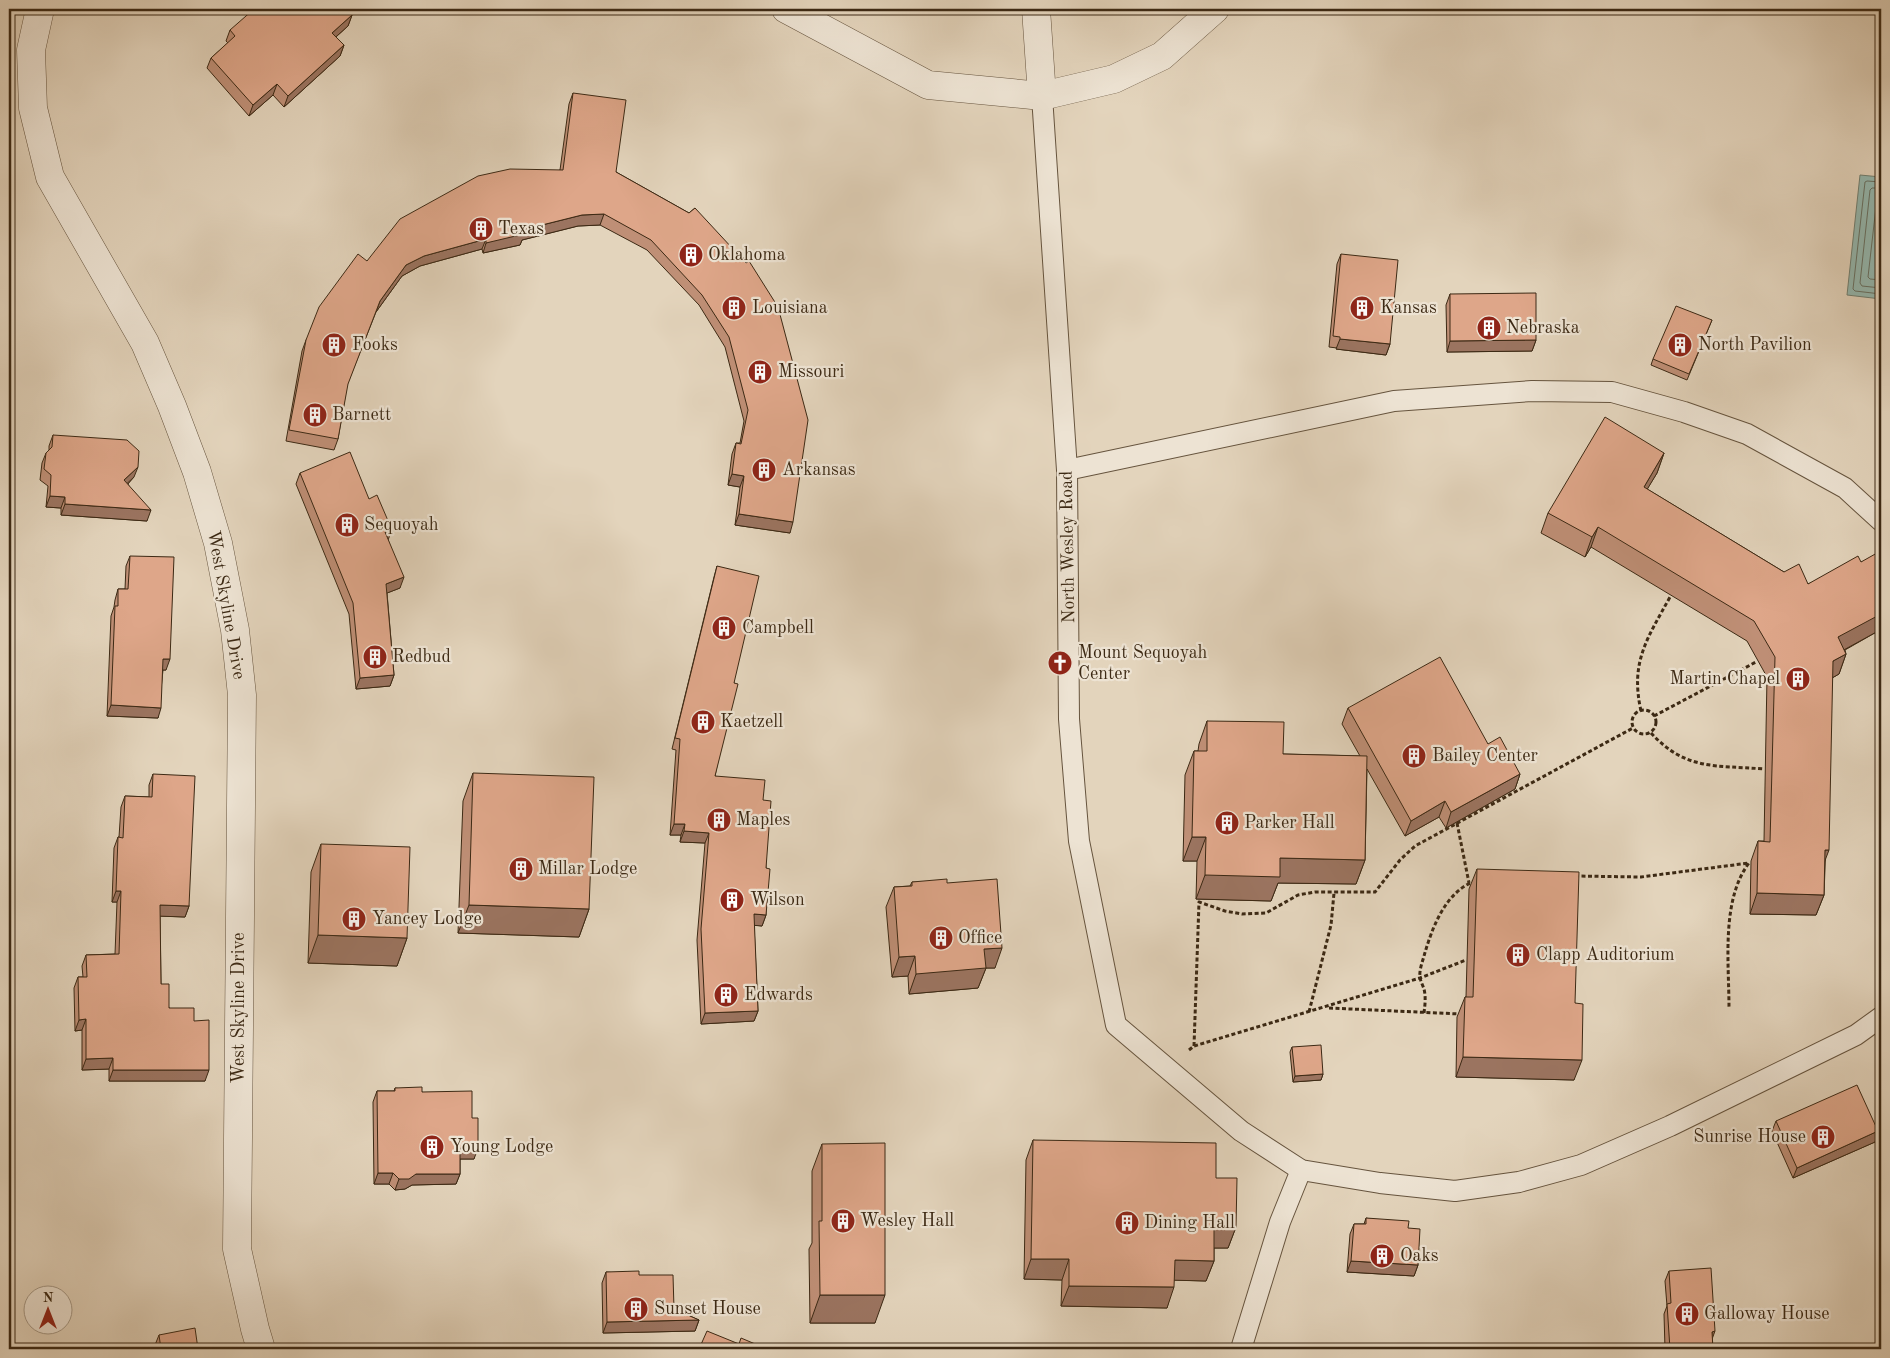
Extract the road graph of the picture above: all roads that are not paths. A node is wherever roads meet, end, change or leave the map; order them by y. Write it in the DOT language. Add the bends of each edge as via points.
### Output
graph roads {
  1 [pos="40,9"];
  2 [pos="786,9"];
  3 [pos="1036,9"];
  4 [pos="1215,9"];
  5 [pos="1042,96"];
  6 [pos="1067,470"];
  7 [pos="1881,521"];
  8 [pos="1881,1017"];
  9 [pos="1301,1170"];
  10 [pos="258,1339"];
  11 [pos="1241,1349"];
  1 -- 10 [label="street, West Skyline Drive" via="30,50 33,108 50,177 145,343 172,406 197,472 218,543 235,630 242,695 237,1249"];
  2 -- 5 [label="street" via="928,85"];
  3 -- 5 [label="street"];
  4 -- 5 [label="street" via="1162,56 1114,79"];
  5 -- 6 [label="lane, North Wesley Road"];
  6 -- 7 [label="lane" via="1394,401 1532,391 1612,392 1747,434 1845,488"];
  6 -- 9 [label="lane, North Wesley Road" via="1069,719 1079,841 1116,1025 1241,1131"];
  8 -- 9 [label="lane" via="1856,1035 1670,1126 1581,1165 1519,1182 1455,1191"];
  9 -- 11 [label="lane" via="1280,1222"];
}
